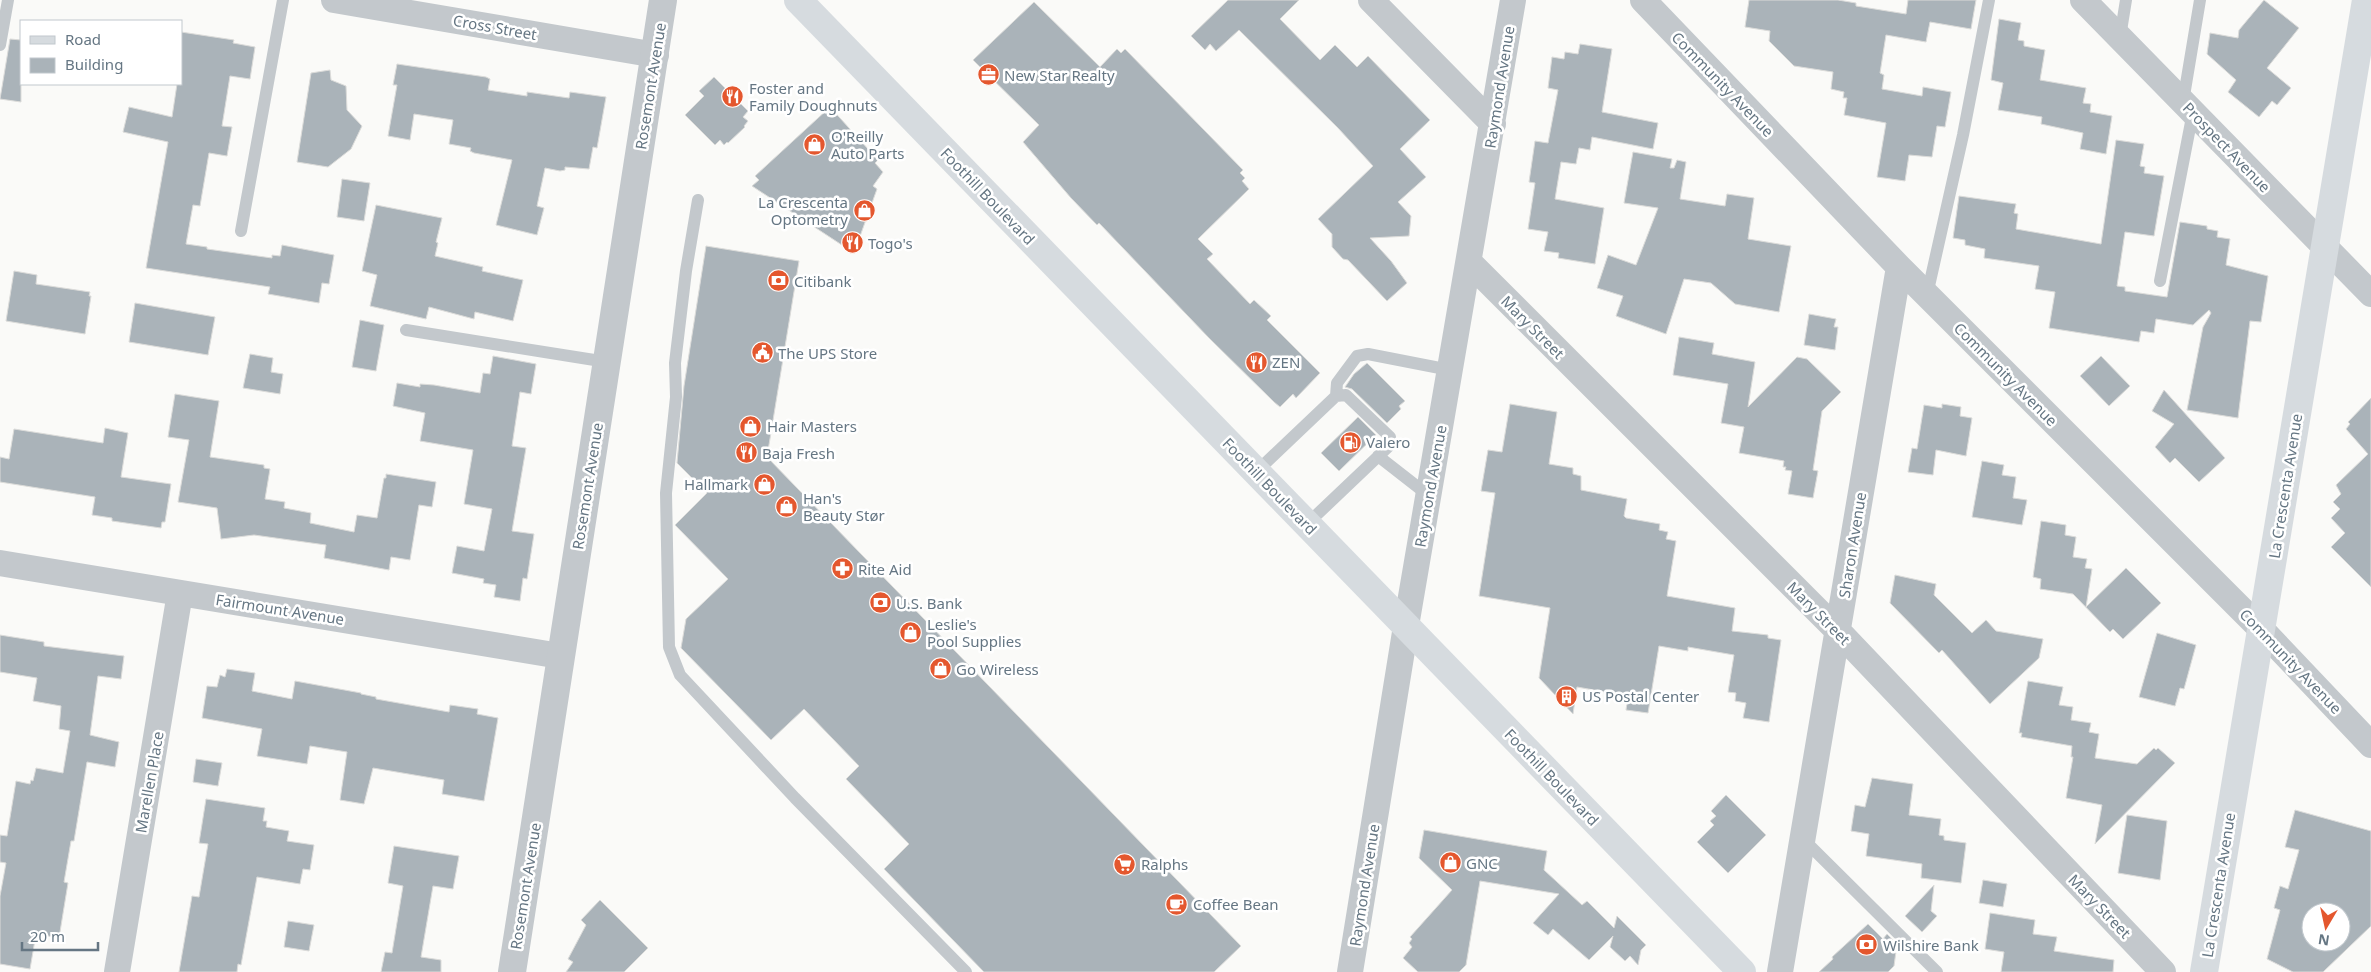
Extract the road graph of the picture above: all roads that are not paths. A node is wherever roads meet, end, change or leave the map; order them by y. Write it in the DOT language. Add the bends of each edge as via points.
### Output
graph roads {
  1 [pos="8,0"];
  2 [pos="283,0"];
  3 [pos="334,0"];
  4 [pos="663,0"];
  5 [pos="798,0"];
  6 [pos="1371,0"];
  7 [pos="1513,0"];
  8 [pos="1643,0"];
  9 [pos="1989,0"];
  10 [pos="2083,0"];
  11 [pos="2126,0"];
  12 [pos="2200,0"];
  13 [pos="2366,0"];
  14 [pos="2120,37"];
  15 [pos="0,45"];
  16 [pos="656,55"];
  17 [pos="2188,107"];
  18 [pos="1493,124"];
  19 [pos="698,200"];
  20 [pos="241,231"];
  21 [pos="2326,247"];
  22 [pos="1469,262"];
  23 [pos="1898,267"];
  24 [pos="2160,281"];
  25 [pos="2371,294"];
  26 [pos="1927,295"];
  27 [pos="406,330"];
  28 [pos="607,362"];
  29 [pos="1450,370"];
  30 [pos="1336,396"];
  31 [pos="1378,456"];
  32 [pos="1256,472"];
  33 [pos="1428,495"];
  34 [pos="1307,524"];
  35 [pos="0,563"];
  36 [pos="180,593"];
  37 [pos="1406,626"];
  38 [pos="2261,629"];
  39 [pos="1838,631"];
  40 [pos="560,656"];
  41 [pos="2370,741"];
  42 [pos="1803,839"];
  43 [pos="117,972"];
  44 [pos="512,972"];
  45 [pos="966,972"];
  46 [pos="1350,972"];
  47 [pos="1742,972"];
  48 [pos="1780,972"];
  49 [pos="1937,972"];
  50 [pos="2163,972"];
  51 [pos="2204,972"];
  1 -- 15 [label="lane"];
  2 -- 20 [label="lane"];
  3 -- 16 [label="street, Cross Street"];
  4 -- 16 [label="street, Rosemont Avenue"];
  5 -- 32 [label="main road, Foothill Boulevard"];
  6 -- 18 [label="street"];
  7 -- 18 [label="street, Raymond Avenue"];
  8 -- 23 [label="street, Community Avenue"];
  9 -- 26 [label="lane"];
  10 -- 14 [label="street, Prospect Avenue"];
  11 -- 14 [label="lane"];
  12 -- 17 [label="lane"];
  13 -- 21 [label="main road, La Crescenta Avenue"];
  14 -- 17 [label="street, Prospect Avenue"];
  16 -- 28 [label="street, Rosemont Avenue"];
  17 -- 21 [label="street, Prospect Avenue"];
  17 -- 24 [label="lane"];
  18 -- 22 [label="street, Raymond Avenue"];
  19 -- 45 [label="lane" via="675,363 676,397 666,493 670,648 680,675"];
  21 -- 25 [label="street, Prospect Avenue"];
  21 -- 38 [label="main road, La Crescenta Avenue"];
  22 -- 29 [label="street, Raymond Avenue"];
  22 -- 39 [label="street, Mary Street"];
  23 -- 26 [label="street, Community Avenue"];
  23 -- 39 [label="street, Sharon Avenue"];
  26 -- 38 [label="street, Community Avenue"];
  27 -- 28 [label="lane"];
  28 -- 40 [label="street, Rosemont Avenue"];
  29 -- 30 [label="lane" via="1368,354 1357,356 1337,383"];
  29 -- 33 [label="street, Raymond Avenue"];
  30 -- 31 [label="lane" via="1346,395 1390,437 1388,447"];
  30 -- 32 [label="lane"];
  31 -- 33 [label="lane"];
  31 -- 34 [label="lane"];
  32 -- 34 [label="main road, Foothill Boulevard"];
  33 -- 37 [label="street, Raymond Avenue"];
  34 -- 37 [label="main road, Foothill Boulevard"];
  35 -- 36 [label="street, Fairmount Avenue"];
  36 -- 40 [label="street, Fairmount Avenue"];
  36 -- 43 [label="street, Marellen Place"];
  37 -- 46 [label="street, Raymond Avenue"];
  37 -- 47 [label="main road, Foothill Boulevard"];
  38 -- 41 [label="street, Community Avenue"];
  38 -- 51 [label="main road, La Crescenta Avenue"];
  39 -- 42 [label="street, Sharon Avenue"];
  39 -- 50 [label="street, Mary Street"];
  40 -- 44 [label="street, Rosemont Avenue"];
  42 -- 48 [label="street, Sharon Avenue"];
  42 -- 49 [label="lane"];
}
